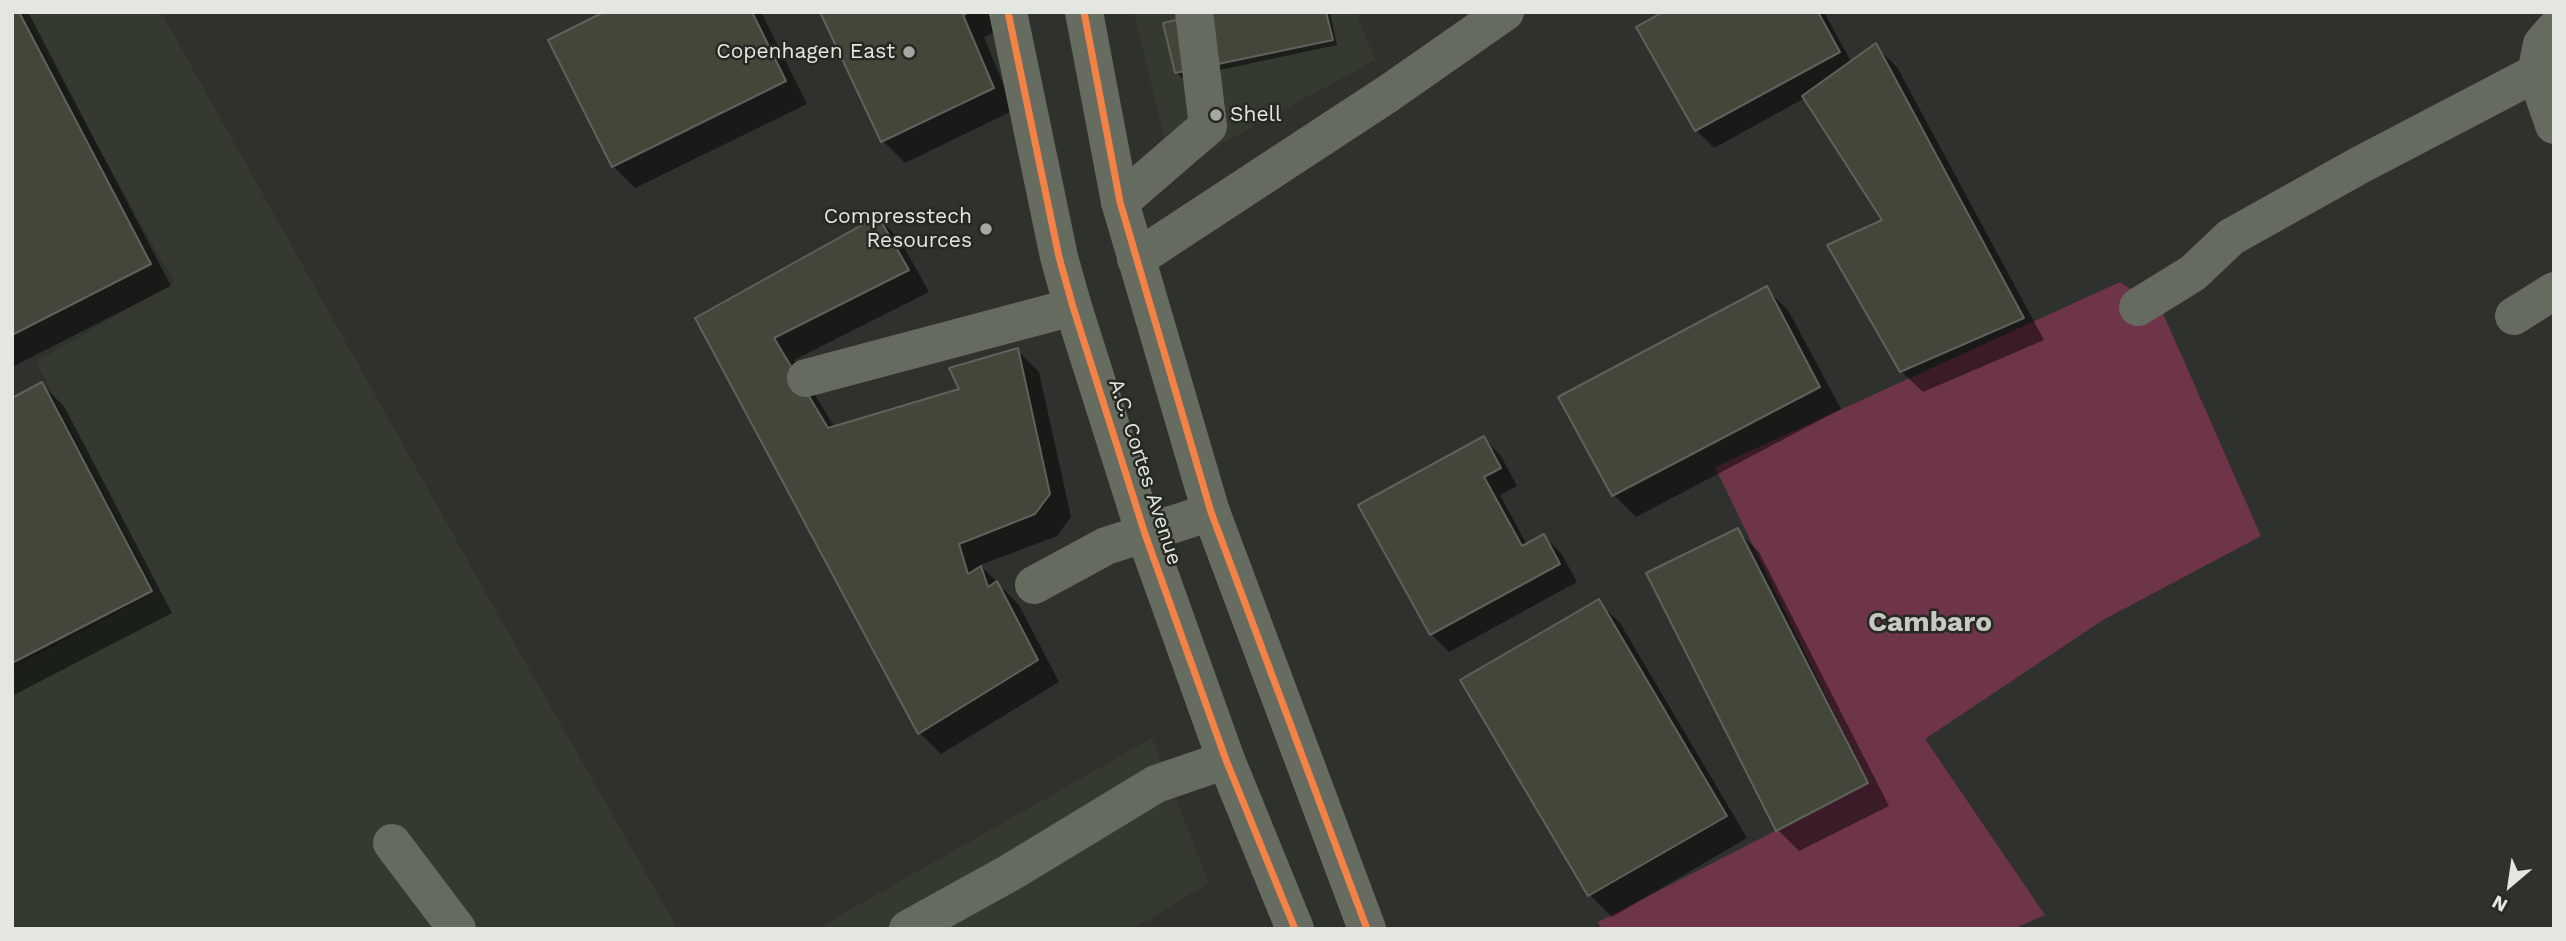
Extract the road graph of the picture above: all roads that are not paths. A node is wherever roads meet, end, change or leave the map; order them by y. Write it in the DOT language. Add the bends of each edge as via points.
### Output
graph roads {
  1 [pos="1007,12"];
  2 [pos="1084,12"];
  3 [pos="1194,12"];
  4 [pos="1505,12"];
  5 [pos="2554,30"];
  6 [pos="2536,73"];
  7 [pos="2554,125"];
  8 [pos="1120,202"];
  9 [pos="1136,259"];
  10 [pos="2554,291"];
  11 [pos="1073,307"];
  12 [pos="2138,307"];
  13 [pos="2514,316"];
  14 [pos="806,378"];
  15 [pos="1211,512"];
  16 [pos="1145,534"];
  17 [pos="1034,584"];
  18 [pos="1226,760"];
  19 [pos="392,843"];
  20 [pos="457,929"];
  21 [pos="908,929"];
  22 [pos="1294,929"];
  23 [pos="1367,929"];
  1 -- 11 [label="main road, A.C. Cortes Avenue"];
  2 -- 8 [label="main road"];
  3 -- 8 [label="lane" via="1208,126"];
  4 -- 9 [label="lane"];
  5 -- 6 [label="lane" via="2542,44"];
  6 -- 7 [label="lane"];
  6 -- 12 [label="lane" via="2231,237 2193,273"];
  8 -- 9 [label="main road"];
  9 -- 15 [label="main road"];
  10 -- 13 [label="lane"];
  11 -- 14 [label="lane"];
  11 -- 16 [label="main road, A.C. Cortes Avenue"];
  15 -- 16 [label="lane"];
  15 -- 23 [label="main road"];
  16 -- 17 [label="lane" via="1106,547"];
  16 -- 18 [label="main road, A.C. Cortes Avenue"];
  18 -- 21 [label="lane" via="1156,784 1011,873"];
  18 -- 22 [label="main road, A.C. Cortes Avenue"];
  19 -- 20 [label="lane"];
}
